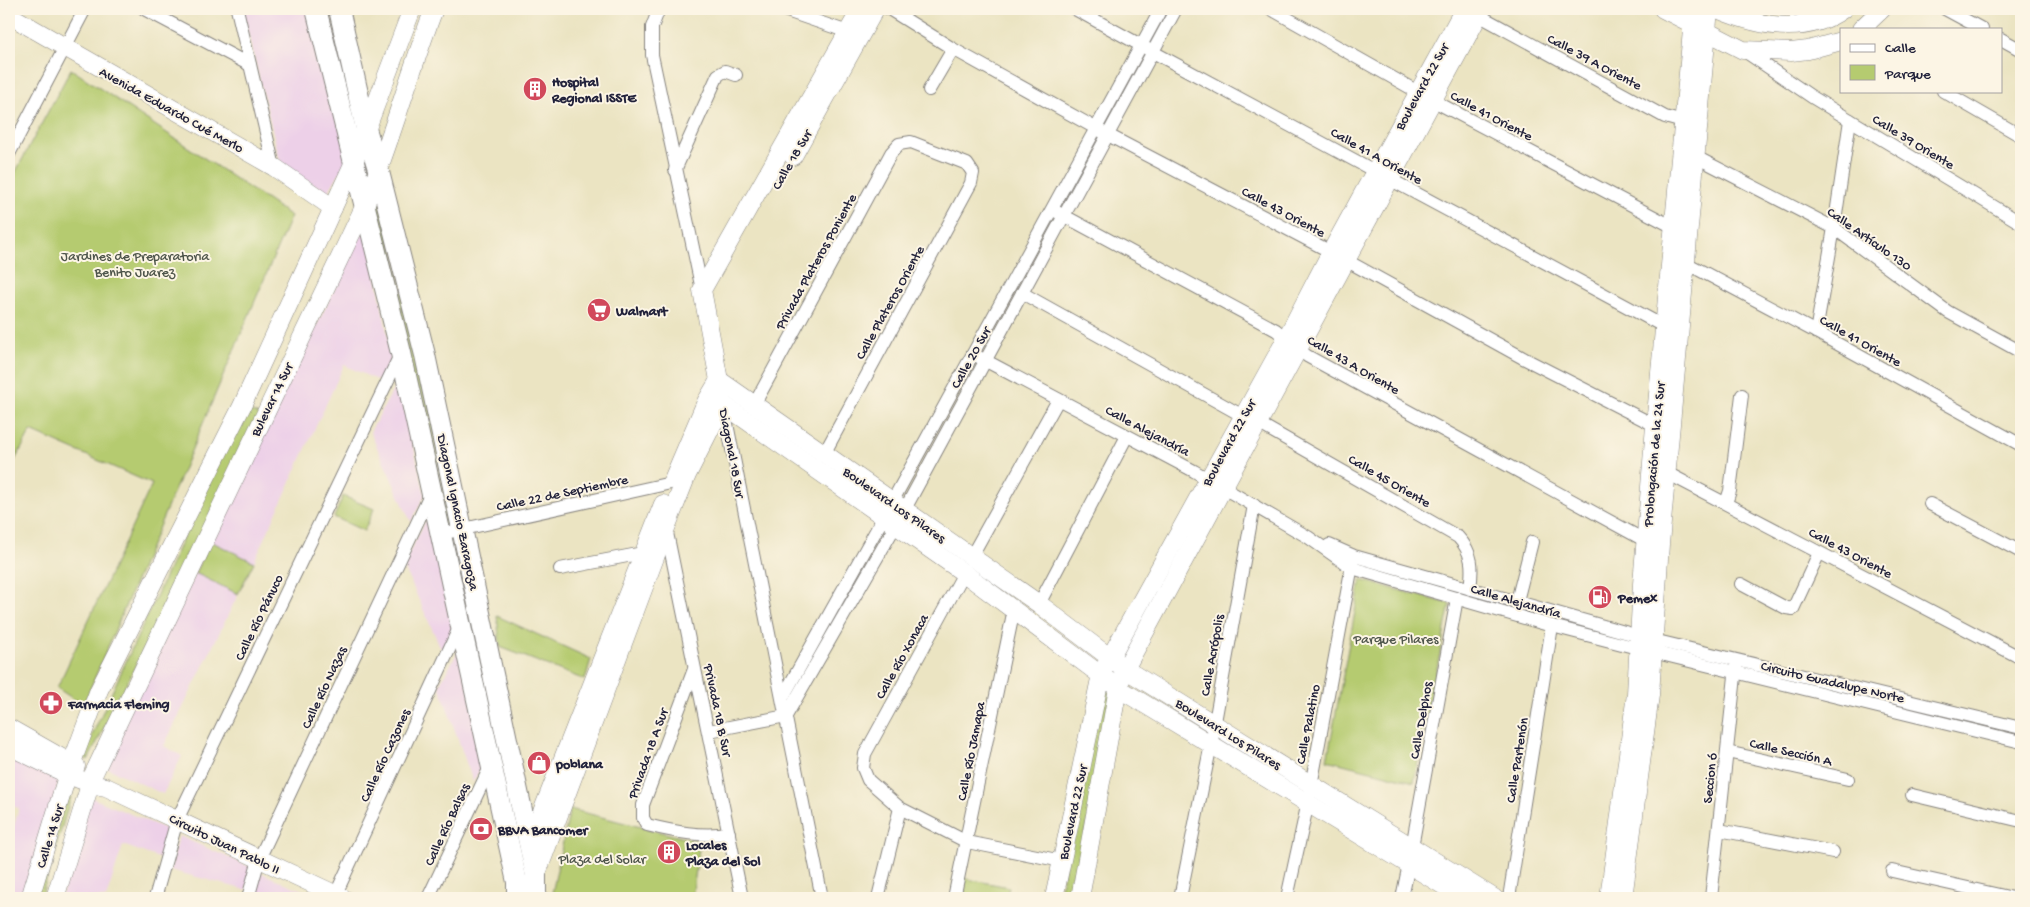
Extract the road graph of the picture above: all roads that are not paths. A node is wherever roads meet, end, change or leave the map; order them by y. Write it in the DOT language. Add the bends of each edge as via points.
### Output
graph roads {
  1 [pos="86,9"];
  2 [pos="144,9"];
  3 [pos="237,9"];
  4 [pos="316,9"];
  5 [pos="339,9"];
  6 [pos="412,9"];
  7 [pos="434,9"];
  8 [pos="659,9"];
  9 [pos="781,9"];
  10 [pos="861,9"];
  11 [pos="875,9"];
  12 [pos="889,9"];
  13 [pos="1075,9"];
  14 [pos="1161,9"];
  15 [pos="1176,9"];
  16 [pos="1271,9"];
  17 [pos="1664,9"];
  18 [pos="1708,9"];
  19 [pos="1717,9"];
  20 [pos="1843,9"];
  21 [pos="1882,9"];
  22 [pos="1945,9"];
  23 [pos="1473,10"];
  24 [pos="163,13"];
  25 [pos="11,15"];
  26 [pos="1804,17"];
  27 [pos="1698,21"];
  28 [pos="1862,28"];
  29 [pos="1980,28"];
  30 [pos="848,32"];
  31 [pos="1840,40"];
  32 [pos="2002,40"];
  33 [pos="1142,45"];
  34 [pos="64,48"];
  35 [pos="953,49"];
  36 [pos="1743,50"];
  37 [pos="2021,50"];
  38 [pos="1153,52"];
  39 [pos="250,65"];
  40 [pos="837,66"];
  41 [pos="736,75"];
  42 [pos="929,90"];
  43 [pos="1945,92"];
  44 [pos="1425,96"];
  45 [pos="1850,120"];
  46 [pos="1684,122"];
  47 [pos="1096,128"];
  48 [pos="366,129"];
  49 [pos="1108,135"];
  50 [pos="2021,136"];
  51 [pos="911,142"];
  52 [pos="9,154"];
  53 [pos="1696,157"];
  54 [pos="354,162"];
  55 [pos="274,166"];
  56 [pos="675,170"];
  57 [pos="378,172"];
  58 [pos="1382,175"];
  59 [pos="365,205"];
  60 [pos="333,208"];
  61 [pos="1051,209"];
  62 [pos="1064,216"];
  63 [pos="2021,223"];
  64 [pos="1834,228"];
  65 [pos="1682,231"];
  66 [pos="1338,257"];
  67 [pos="1686,263"];
  68 [pos="702,290"];
  69 [pos="1022,293"];
  70 [pos="705,308"];
  71 [pos="1665,328"];
  72 [pos="1816,332"];
  73 [pos="1292,344"];
  74 [pos="2021,352"];
  75 [pos="401,353"];
  76 [pos="973,354"];
  77 [pos="985,361"];
  78 [pos="719,380"];
  79 [pos="1742,395"];
  80 [pos="1058,400"];
  81 [pos="723,404"];
  82 [pos="754,405"];
  83 [pos="1250,419"];
  84 [pos="1662,429"];
  85 [pos="1127,436"];
  86 [pos="2021,445"];
  87 [pos="824,454"];
  88 [pos="1667,473"];
  89 [pos="679,479"];
  90 [pos="1215,483"];
  91 [pos="432,491"];
  92 [pos="1726,503"];
  93 [pos="1930,504"];
  94 [pos="1254,505"];
  95 [pos="898,506"];
  96 [pos="890,521"];
  97 [pos="666,528"];
  98 [pos="462,529"];
  99 [pos="441,534"];
  100 [pos="1646,541"];
  101 [pos="1532,542"];
  102 [pos="1820,552"];
  103 [pos="2021,552"];
  104 [pos="642,553"];
  105 [pos="1353,562"];
  106 [pos="968,565"];
  107 [pos="560,569"];
  108 [pos="1741,584"];
  109 [pos="1470,589"];
  110 [pos="1457,598"];
  111 [pos="1517,601"];
  112 [pos="1039,604"];
  113 [pos="1014,609"];
  114 [pos="461,624"];
  115 [pos="1552,626"];
  116 [pos="1646,644"];
  117 [pos="1109,657"];
  118 [pos="2021,658"];
  119 [pos="1736,667"];
  120 [pos="694,669"];
  121 [pos="1125,669"];
  122 [pos="1101,674"];
  123 [pos="1118,688"];
  124 [pos="783,697"];
  125 [pos="1913,709"];
  126 [pos="786,716"];
  127 [pos="1214,724"];
  128 [pos="9,728"];
  129 [pos="2021,728"];
  130 [pos="708,731"];
  131 [pos="2021,742"];
  132 [pos="1211,744"];
  133 [pos="9,746"];
  134 [pos="1727,752"];
  135 [pos="492,764"];
  136 [pos="84,776"];
  137 [pos="1848,780"];
  138 [pos="1311,784"];
  139 [pos="1912,795"];
  140 [pos="1308,802"];
  141 [pos="900,808"];
  142 [pos="177,820"];
  143 [pos="2021,820"];
  144 [pos="1719,830"];
  145 [pos="729,833"];
  146 [pos="967,842"];
  147 [pos="529,845"];
  148 [pos="1833,852"];
  149 [pos="1411,855"];
  150 [pos="259,859"];
  151 [pos="1062,861"];
  152 [pos="1892,871"];
  153 [pos="536,876"];
  154 [pos="338,897"];
  155 [pos="30,898"];
  156 [pos="55,898"];
  157 [pos="155,898"];
  158 [pos="248,898"];
  159 [pos="428,898"];
  160 [pos="517,898"];
  161 [pos="536,898"];
  162 [pos="742,898"];
  163 [pos="822,898"];
  164 [pos="878,898"];
  165 [pos="954,898"];
  166 [pos="1054,898"];
  167 [pos="1080,898"];
  168 [pos="1180,898"];
  169 [pos="1287,898"];
  170 [pos="1402,898"];
  171 [pos="1464,898"];
  172 [pos="1494,898"];
  173 [pos="1509,898"];
  174 [pos="1608,898"];
  175 [pos="1623,898"];
  176 [pos="1711,898"];
  177 [pos="2013,898"];
  1 -- 34 [label="street"];
  2 -- 24 [label="street"];
  3 -- 39 [label="street"];
  4 -- 54 [label="main road, Diagonal Ignacio Zaragoza"];
  5 -- 48 [label="main road, Diagonal Ignacio Zaragoza"];
  6 -- 48 [label="street, Bulevar 14 Sur"];
  7 -- 57 [label="street, Bulevar 14 Sur"];
  8 -- 56 [label="street, Diagonal 18 Sur" via="652,27 652,55"];
  9 -- 30 [label="street"];
  10 -- 30 [label="street, Calle 18 Sur"];
  11 -- 40 [label="street, Calle 18 Sur"];
  12 -- 35 [label="street, Calle 43 Oriente"];
  13 -- 33 [label="street, Calle 41 A Oriente"];
  14 -- 33 [label="street, Calle 20 Sur"];
  15 -- 38 [label="street, Calle 20 Sur"];
  16 -- 44 [label="street, Calle 41 Oriente"];
  17 -- 27 [label="street"];
  18 -- 27 [label="street, Prolongación de la 24 Sur"];
  19 -- 26 [label="street" via="1768,25"];
  20 -- 26 [label="street" via="1821,22"];
  21 -- 28 [label="street"];
  22 -- 29 [label="street"];
  23 -- 44 [label="street, Boulevard 22 Sur"];
  23 -- 46 [label="street, Calle 39 A Oriente" via="1665,116"];
  24 -- 39 [label="street"];
  25 -- 34 [label="street, Avenida Eduardo Cué Merlo"];
  27 -- 36 [label="street"];
  27 -- 46 [label="street, Prolongación de la 24 Sur"];
  27 -- 53 [label="street, Prolongación de la 24 Sur"];
  30 -- 40 [label="street, Calle 18 Sur"];
  31 -- 36 [label="street" via="1791,52"];
  32 -- 37 [label="street"];
  33 -- 38 [label="street, Calle 41 A Oriente"];
  33 -- 47 [label="street, Calle 20 Sur"];
  34 -- 52 [label="street"];
  34 -- 55 [label="street, Avenida Eduardo Cué Merlo"];
  35 -- 42 [label="street"];
  35 -- 47 [label="street, Calle 43 Oriente"];
  36 -- 45 [label="street, Calle 39 Oriente"];
  38 -- 49 [label="street, Calle 20 Sur"];
  38 -- 58 [label="street, Calle 41 A Oriente"];
  39 -- 55 [label="street"];
  40 -- 68 [label="street, Calle 18 Sur"];
  40 -- 70 [label="street, Calle 18 Sur"];
  41 -- 56 [label="street" via="725,71 718,75"];
  43 -- 50 [label="street"];
  44 -- 58 [label="street, Boulevard 22 Sur"];
  44 -- 65 [label="street, Calle 41 Oriente"];
  45 -- 63 [label="street, Calle 39 Oriente"];
  45 -- 64 [label="street"];
  46 -- 65 [label="street, Prolongación de la 24 Sur"];
  47 -- 49 [label="street, Calle 43 Oriente"];
  47 -- 61 [label="street, Calle 20 Sur"];
  48 -- 54 [label="street, Bulevar 14 Sur"];
  48 -- 57 [label="main road, Diagonal Ignacio Zaragoza"];
  49 -- 62 [label="street, Calle 20 Sur"];
  49 -- 66 [label="street, Calle 43 Oriente"];
  51 -- 82 [label="street, Privada Plateros Poniente" via="899,144 891,153"];
  51 -- 87 [label="street, Calle Plateros Oriente" via="967,164 972,173 972,183"];
  53 -- 64 [label="street, Calle Artículo 130"];
  53 -- 65 [label="street, Prolongación de la 24 Sur"];
  54 -- 59 [label="main road, Diagonal Ignacio Zaragoza"];
  54 -- 60 [label="street, Bulevar 14 Sur"];
  55 -- 60 [label="street, Avenida Eduardo Cué Merlo"];
  56 -- 68 [label="street, Diagonal 18 Sur"];
  57 -- 59 [label="street, Bulevar 14 Sur"];
  57 -- 98 [label="main road, Diagonal Ignacio Zaragoza" via="425,355"];
  58 -- 66 [label="street, Boulevard 22 Sur"];
  58 -- 71 [label="street, Calle 41 A Oriente"];
  59 -- 75 [label="main road, Diagonal Ignacio Zaragoza"];
  59 -- 136 [label="street, Bulevar 14 Sur"];
  60 -- 136 [label="street, Bulevar 14 Sur" via="242,406 100,690"];
  61 -- 62 [label="street, Calle 43 A Oriente"];
  61 -- 76 [label="street, Calle 20 Sur"];
  62 -- 69 [label="street, Calle 20 Sur"];
  62 -- 73 [label="street, Calle 43 A Oriente" via="1276,330"];
  64 -- 72 [label="street"];
  64 -- 74 [label="street, Calle Artículo 130" via="1948,312"];
  65 -- 67 [label="street, Prolongación de la 24 Sur"];
  65 -- 71 [label="street, Prolongación de la 24 Sur"];
  66 -- 73 [label="street, Boulevard 22 Sur"];
  66 -- 84 [label="street, Calle 43 Oriente"];
  67 -- 72 [label="street, Calle 41 Oriente"];
  67 -- 84 [label="street, Prolongación de la 24 Sur"];
  68 -- 70 [label="street, Diagonal 18 Sur"];
  69 -- 77 [label="street, Calle 20 Sur"];
  69 -- 83 [label="street, Calle 45 Oriente"];
  70 -- 78 [label="street, Diagonal 18 Sur"];
  71 -- 84 [label="street, Prolongación de la 24 Sur"];
  72 -- 86 [label="street, Calle 41 Oriente"];
  73 -- 83 [label="street, Boulevard 22 Sur"];
  73 -- 100 [label="street, Calle 43 A Oriente"];
  75 -- 91 [label="main road, Diagonal Ignacio Zaragoza"];
  75 -- 142 [label="street, Calle Río Pánuco"];
  76 -- 77 [label="street, Calle Alejandría"];
  76 -- 95 [label="street, Calle 20 Sur"];
  77 -- 80 [label="street, Calle Alejandría"];
  77 -- 95 [label="street, Calle 20 Sur"];
  78 -- 81 [label="street, Diagonal 18 Sur"];
  78 -- 82 [label="street, Boulevard Los Pilares"];
  78 -- 89 [label="street" via="706,402"];
  79 -- 92 [label="street"];
  80 -- 85 [label="street, Calle Alejandría"];
  80 -- 106 [label="street, Calle Río Xonaca"];
  81 -- 89 [label="street"];
  81 -- 96 [label="street, Boulevard Los Pilares"];
  81 -- 124 [label="street, Diagonal 18 Sur"];
  82 -- 87 [label="street, Boulevard Los Pilares"];
  83 -- 90 [label="street, Boulevard 22 Sur"];
  83 -- 109 [label="street, Calle 45 Oriente" via="1458,537 1467,547 1470,557"];
  84 -- 88 [label="street, Prolongación de la 24 Sur"];
  84 -- 100 [label="street, Prolongación de la 24 Sur"];
  85 -- 90 [label="street, Calle Alejandría"];
  85 -- 112 [label="street"];
  87 -- 95 [label="street, Boulevard Los Pilares"];
  88 -- 92 [label="street, Calle 43 Oriente"];
  88 -- 116 [label="street, Prolongación de la 24 Sur"];
  89 -- 97 [label="street"];
  89 -- 98 [label="street, Calle 22 de Septiembre"];
  89 -- 104 [label="street"];
  90 -- 94 [label="street, Calle Alejandría"];
  90 -- 117 [label="street, Boulevard 22 Sur"];
  90 -- 121 [label="street, Boulevard 22 Sur"];
  91 -- 99 [label="main road, Diagonal Ignacio Zaragoza"];
  91 -- 150 [label="street, Calle Río Nazas"];
  92 -- 102 [label="street, Calle 43 Oriente"];
  93 -- 103 [label="street"];
  94 -- 105 [label="street, Calle Alejandría"];
  94 -- 127 [label="street, Calle Acrópolis"];
  95 -- 96 [label="street, Calle 20 Sur"];
  95 -- 106 [label="street, Boulevard Los Pilares"];
  96 -- 106 [label="street, Boulevard Los Pilares"];
  96 -- 124 [label="street, Calle 20 Sur"];
  96 -- 126 [label="street, Calle 20 Sur"];
  97 -- 120 [label="street, Privada 18 B Sur"];
  97 -- 153 [label="street"];
  98 -- 99 [label="street, Calle 22 de Septiembre"];
  98 -- 147 [label="main road, Diagonal Ignacio Zaragoza"];
  99 -- 114 [label="main road, Diagonal Ignacio Zaragoza"];
  100 -- 116 [label="street, Prolongación de la 24 Sur"];
  101 -- 111 [label="street"];
  102 -- 108 [label="street" via="1793,608 1786,608"];
  102 -- 118 [label="street, Calle 43 Oriente"];
  104 -- 107 [label="street"];
  104 -- 147 [label="street"];
  105 -- 109 [label="street, Calle Alejandría"];
  105 -- 110 [label="street, Calle Alejandría"];
  105 -- 138 [label="street, Calle Palatino"];
  106 -- 112 [label="street, Boulevard Los Pilares"];
  106 -- 113 [label="street, Boulevard Los Pilares"];
  106 -- 141 [label="street, Calle Río Xonaca" via="865,754 863,768 868,780"];
  109 -- 111 [label="street, Calle Alejandría"];
  110 -- 115 [label="street, Calle Alejandría"];
  110 -- 149 [label="street, Calle Delphos"];
  111 -- 116 [label="street, Calle Alejandría"];
  112 -- 117 [label="street, Boulevard Los Pilares"];
  113 -- 122 [label="street, Boulevard Los Pilares"];
  113 -- 146 [label="street, Calle Río Jamapa"];
  114 -- 135 [label="main road, Diagonal Ignacio Zaragoza"];
  114 -- 154 [label="street, Calle Río Cazones"];
  115 -- 116 [label="street, Calle Alejandría"];
  115 -- 173 [label="street, Calle Partenón"];
  116 -- 119 [label="street, Circuito Guadalupe Norte"];
  116 -- 174 [label="street, Prolongación de la 24 Sur"];
  116 -- 175 [label="street, Prolongación de la 24 Sur" via="1650,695"];
  117 -- 121 [label="street, Boulevard Los Pilares"];
  117 -- 122 [label="street, Boulevard 22 Sur"];
  119 -- 125 [label="street, Circuito Guadalupe Norte"];
  119 -- 134 [label="street, Seccion ó"];
  120 -- 130 [label="street, Privada 18 B Sur"];
  120 -- 145 [label="street, Privada 18 A Sur" via="643,805 643,818 647,825 686,834 712,836"];
  121 -- 123 [label="street, Boulevard 22 Sur"];
  121 -- 127 [label="street, Boulevard Los Pilares"];
  122 -- 123 [label="street, Boulevard Los Pilares"];
  122 -- 151 [label="street, Boulevard 22 Sur"];
  123 -- 132 [label="street, Boulevard Los Pilares"];
  123 -- 167 [label="street, Boulevard 22 Sur"];
  124 -- 126 [label="street, Diagonal 18 Sur"];
  125 -- 129 [label="street, Circuito Guadalupe Norte"];
  125 -- 131 [label="street, Circuito Guadalupe Norte"];
  126 -- 130 [label="street"];
  126 -- 163 [label="street, Diagonal 18 Sur"];
  127 -- 132 [label="street, Calle Acrópolis"];
  127 -- 138 [label="street, Boulevard Los Pilares"];
  128 -- 136 [label="street, Circuito Juan Pablo II"];
  130 -- 145 [label="street, Privada 18 B Sur"];
  132 -- 140 [label="street, Boulevard Los Pilares"];
  132 -- 168 [label="street, Calle Acrópolis"];
  133 -- 136 [label="street, Circuito Juan Pablo II"];
  134 -- 137 [label="street, Calle Sección A"];
  134 -- 144 [label="street, Seccion ó"];
  135 -- 159 [label="street, Calle Río Balsas"];
  135 -- 160 [label="main road, Diagonal Ignacio Zaragoza" via="517,882"];
  136 -- 142 [label="street, Circuito Juan Pablo II"];
  136 -- 155 [label="street, Calle 14 Sur"];
  136 -- 156 [label="street, Calle 14 Sur"];
  138 -- 140 [label="street, Calle Palatino"];
  138 -- 149 [label="street, Boulevard Los Pilares"];
  139 -- 143 [label="street"];
  140 -- 149 [label="street, Boulevard Los Pilares"];
  140 -- 169 [label="street, Calle Palatino"];
  141 -- 146 [label="street"];
  141 -- 164 [label="street"];
  142 -- 150 [label="street, Circuito Juan Pablo II"];
  142 -- 157 [label="street, Calle Río Pánuco"];
  144 -- 148 [label="street"];
  144 -- 176 [label="street, Seccion ó"];
  145 -- 162 [label="street, Privada 18 B Sur"];
  146 -- 151 [label="street"];
  146 -- 165 [label="street, Calle Río Jamapa"];
  147 -- 153 [label="main road, Diagonal Ignacio Zaragoza"];
  149 -- 170 [label="street, Calle Delphos"];
  149 -- 171 [label="street, Boulevard Los Pilares"];
  149 -- 172 [label="street, Boulevard Los Pilares"];
  150 -- 154 [label="street, Circuito Juan Pablo II"];
  150 -- 158 [label="street, Calle Río Nazas"];
  151 -- 166 [label="street, Boulevard 22 Sur"];
  152 -- 177 [label="street"];
  153 -- 161 [label="main road, Diagonal Ignacio Zaragoza"];
}
